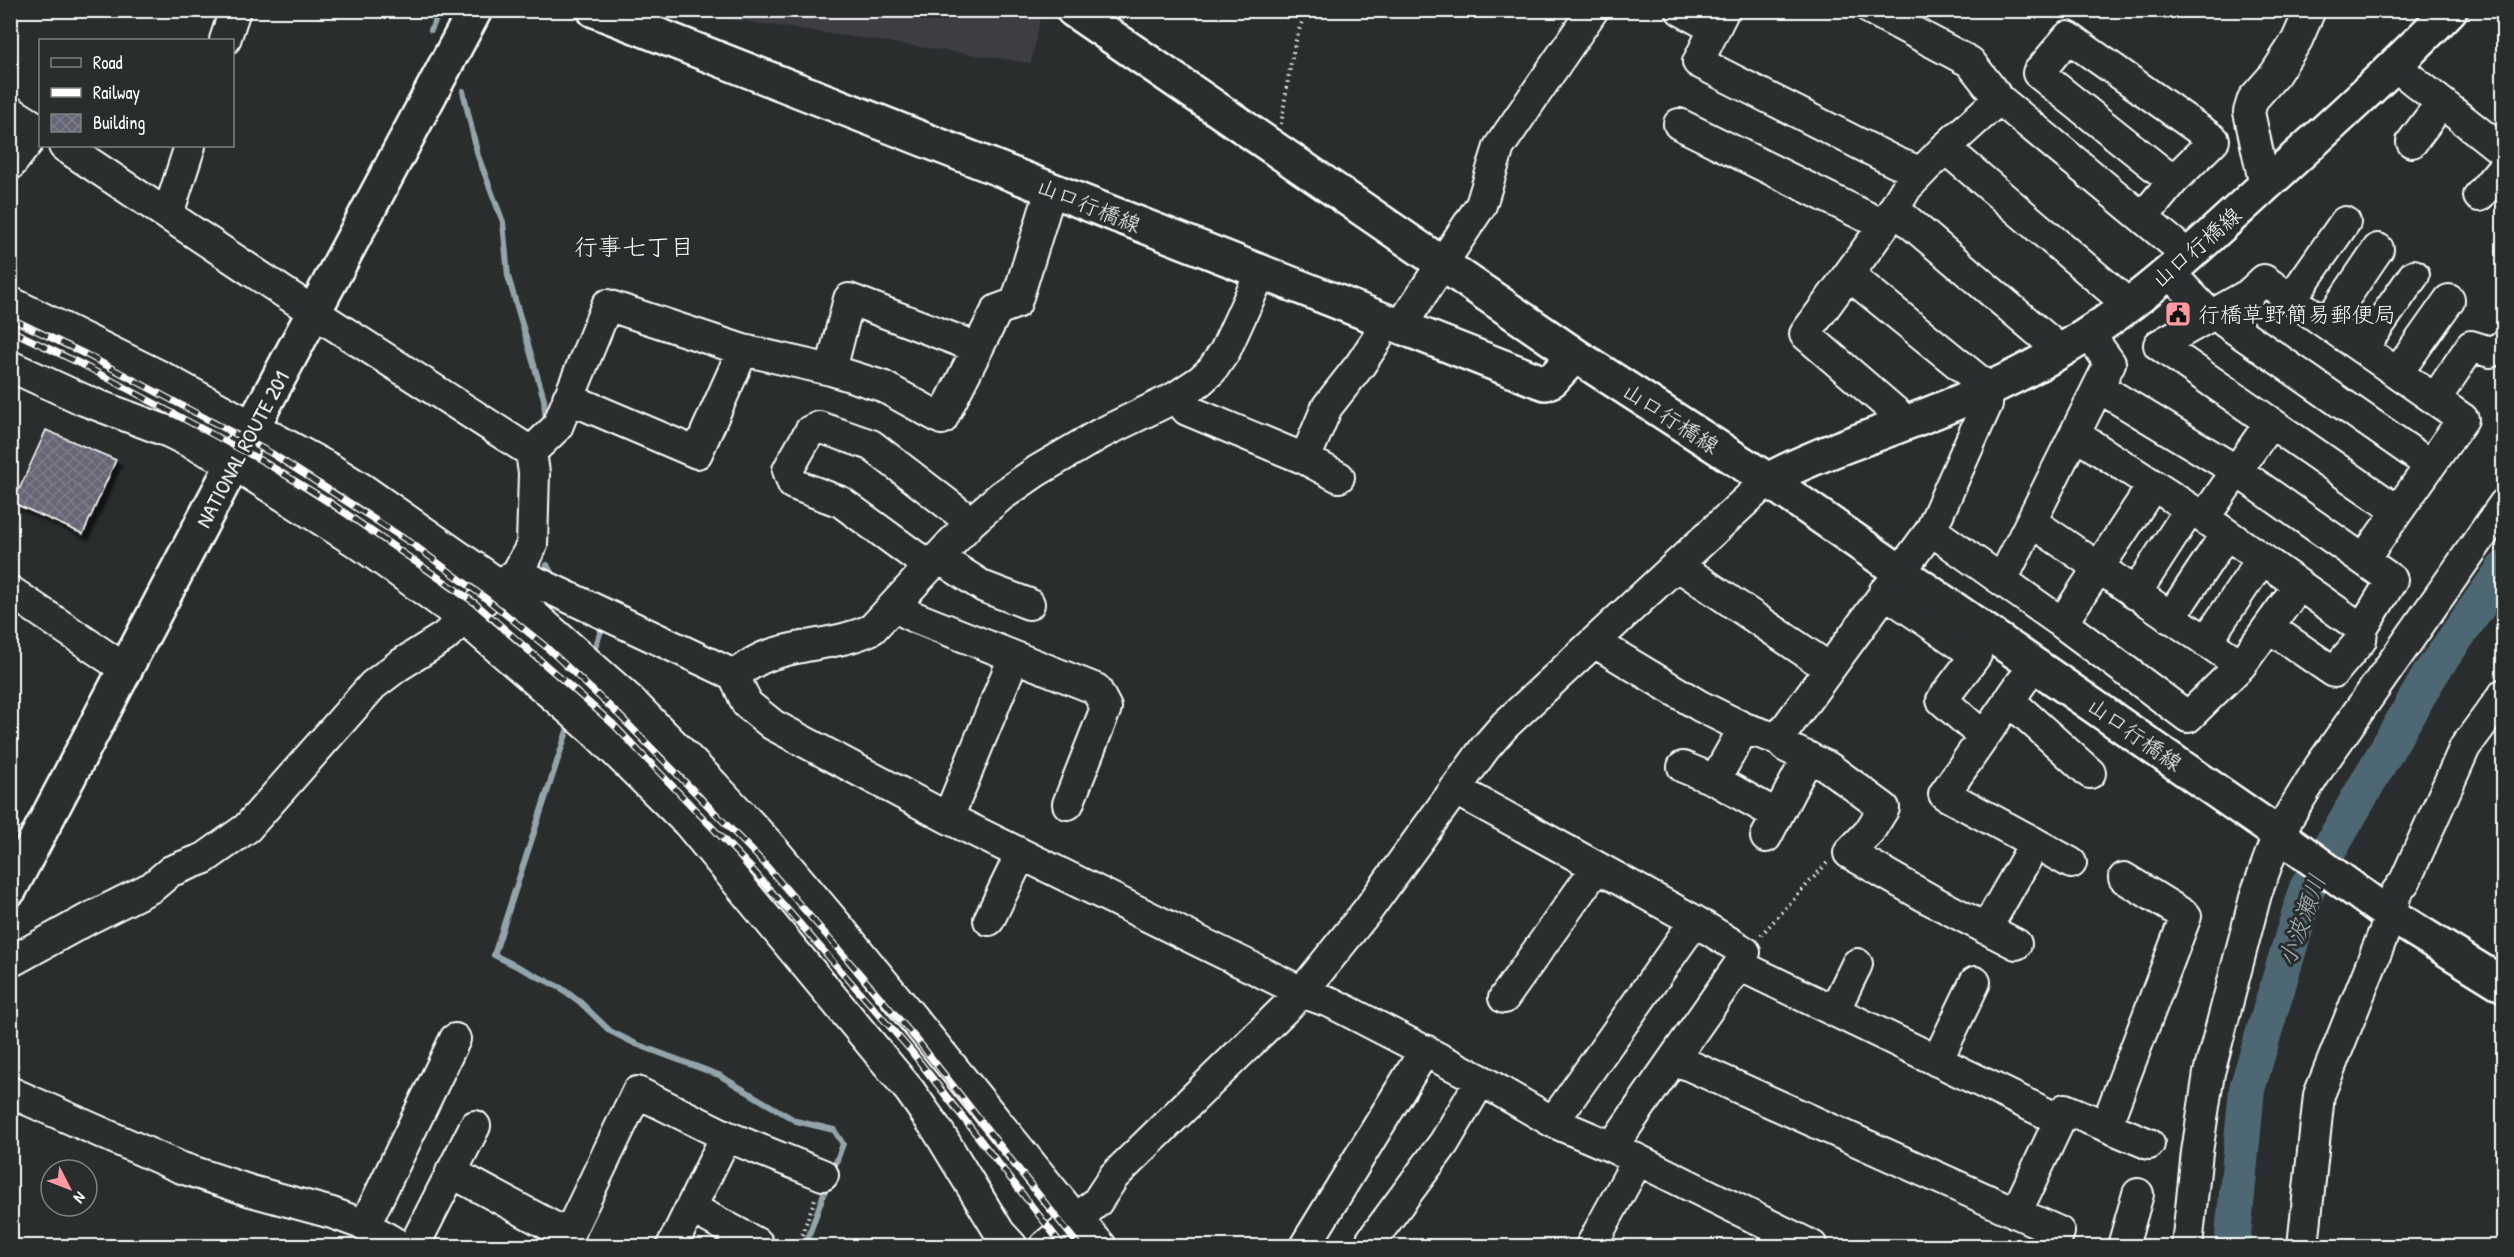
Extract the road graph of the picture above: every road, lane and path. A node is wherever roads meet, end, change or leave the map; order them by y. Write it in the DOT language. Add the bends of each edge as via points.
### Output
graph roads {
  1 [pos="235,10"];
  2 [pos="475,10"];
  3 [pos="594,10"];
  4 [pos="1073,10"];
  5 [pos="1308,10"];
  6 [pos="1593,10"];
  7 [pos="1872,10"];
  8 [pos="2310,10"];
  9 [pos="2451,10"];
  10 [pos="1702,14"];
  11 [pos="225,39"];
  12 [pos="2395,66"];
  13 [pos="2000,99"];
  14 [pos="2441,103"];
  15 [pos="10,111"];
  16 [pos="1679,124"];
  17 [pos="39,129"];
  18 [pos="1280,130"];
  19 [pos="2412,142"];
  20 [pos="66,147"];
  21 [pos="190,147"];
  22 [pos="1945,148"];
  23 [pos="2504,152"];
  24 [pos="10,165"];
  25 [pos="2504,166"];
  26 [pos="1920,172"];
  27 [pos="2174,181"];
  28 [pos="2265,186"];
  29 [pos="1052,190"];
  30 [pos="2479,196"];
  31 [pos="168,214"];
  32 [pos="2144,217"];
  33 [pos="1889,219"];
  34 [pos="2345,222"];
  35 [pos="2378,249"];
  36 [pos="1442,264"];
  37 [pos="2180,264"];
  38 [pos="1261,272"];
  39 [pos="1849,275"];
  40 [pos="2414,275"];
  41 [pos="2291,299"];
  42 [pos="2449,300"];
  43 [pos="10,302"];
  44 [pos="2129,305"];
  45 [pos="315,313"];
  46 [pos="2214,314"];
  47 [pos="1393,323"];
  48 [pos="2327,324"];
  49 [pos="2089,334"];
  50 [pos="2504,346"];
  51 [pos="978,348"];
  52 [pos="2363,348"];
  53 [pos="743,350"];
  54 [pos="2061,351"];
  55 [pos="1575,356"];
  56 [pos="10,366"];
  57 [pos="831,370"];
  58 [pos="2398,372"];
  59 [pos="2098,387"];
  60 [pos="1988,388"];
  61 [pos="1176,397"];
  62 [pos="568,398"];
  63 [pos="2436,398"];
  64 [pos="1907,422"];
  65 [pos="2270,423"];
  66 [pos="253,426"];
  67 [pos="2076,435"];
  68 [pos="531,452"];
  69 [pos="1305,459"];
  70 [pos="234,464"];
  71 [pos="2430,465"];
  72 [pos="2237,471"];
  73 [pos="1339,477"];
  74 [pos="1768,480"];
  75 [pos="2153,486"];
  76 [pos="2504,504"];
  77 [pos="2398,511"];
  78 [pos="2207,521"];
  79 [pos="971,522"];
  80 [pos="2032,522"];
  81 [pos="1930,530"];
  82 [pos="2262,559"];
  83 [pos="2364,559"];
  84 [pos="934,562"];
  85 [pos="1677,565"];
  86 [pos="2097,568"];
  87 [pos="508,579"];
  88 [pos="2002,580"];
  89 [pos="1892,581"];
  90 [pos="2299,585"];
  91 [pos="10,591"];
  92 [pos="2135,594"];
  93 [pos="1029,604"];
  94 [pos="894,606"];
  95 [pos="2170,618"];
  96 [pos="464,619"];
  97 [pos="2062,623"];
  98 [pos="2270,628"];
  99 [pos="2362,629"];
  100 [pos="1594,642"];
  101 [pos="2206,642"];
  102 [pos="1014,657"];
  103 [pos="2241,665"];
  104 [pos="1829,668"];
  105 [pos="125,669"];
  106 [pos="734,675"];
  107 [pos="2504,694"];
  108 [pos="1744,728"];
  109 [pos="1983,736"];
  110 [pos="1778,739"];
  111 [pos="1808,757"];
  112 [pos="1683,767"];
  113 [pos="2090,773"];
  114 [pos="1715,780"];
  115 [pos="1455,789"];
  116 [pos="1068,804"];
  117 [pos="948,818"];
  118 [pos="2285,839"];
  119 [pos="2035,843"];
  120 [pos="1021,854"];
  121 [pos="1833,856"];
  122 [pos="2071,863"];
  123 [pos="1597,867"];
  124 [pos="2124,878"];
  125 [pos="10,889"];
  126 [pos="2384,911"];
  127 [pos="989,920"];
  128 [pos="1695,921"];
  129 [pos="1986,929"];
  130 [pos="2016,944"];
  131 [pos="1744,952"];
  132 [pos="10,962"];
  133 [pos="1857,964"];
  134 [pos="1975,982"];
  135 [pos="2504,985"];
  136 [pos="1302,992"];
  137 [pos="1504,998"];
  138 [pos="1834,1011"];
  139 [pos="454,1039"];
  140 [pos="1425,1050"];
  141 [pos="1675,1059"];
  142 [pos="1937,1061"];
  143 [pos="1481,1080"];
  144 [pos="10,1092"];
  145 [pos="2060,1120"];
  146 [pos="1553,1122"];
  147 [pos="475,1126"];
  148 [pos="2106,1126"];
  149 [pos="726,1136"];
  150 [pos="2149,1144"];
  151 [pos="1624,1154"];
  152 [pos="452,1172"];
  153 [pos="823,1175"];
  154 [pos="2138,1194"];
  155 [pos="691,1208"];
  156 [pos="2016,1213"];
  157 [pos="1078,1220"];
  158 [pos="365,1225"];
  159 [pos="1372,1240"];
  160 [pos="566,1241"];
  161 [pos="400,1246"];
  162 [pos="414,1246"];
  163 [pos="672,1246"];
  164 [pos="756,1246"];
  165 [pos="798,1246"];
  166 [pos="1012,1246"];
  167 [pos="1045,1246"];
  168 [pos="1101,1246"];
  169 [pos="1305,1246"];
  170 [pos="1590,1246"];
  171 [pos="1812,1246"];
  172 [pos="2053,1246"];
  173 [pos="2123,1246"];
  174 [pos="2187,1246"];
  175 [pos="2303,1246"];
  1 -- 11 [label="street"];
  2 -- 45 [label="main road, NATIONAL ROUTE 201"];
  3 -- 29 [label="main road, 山口行橋線"];
  4 -- 36 [label="main road, 山口行橋線"];
  5 -- 18 [label="path" via="1292,60"];
  6 -- 36 [label="street" via="1499,147 1481,205"];
  7 -- 13 [label="street" via="1970,62"];
  8 -- 28 [label="street" via="2297,40 2253,99 2249,112"];
  9 -- 12 [label="main road, 山口行橋線"];
  10 -- 26 [label="street" via="1698,63"];
  12 -- 14 [label="street"];
  12 -- 28 [label="main road, 山口行橋線"];
  13 -- 22 [label="street"];
  13 -- 32 [label="street"];
  14 -- 19 [label="street"];
  14 -- 23 [label="street"];
  15 -- 17 [label="street"];
  16 -- 33 [label="street" via="1873,220"];
  17 -- 24 [label="street"];
  20 -- 31 [label="street"];
  21 -- 31 [label="street"];
  22 -- 26 [label="street"];
  22 -- 44 [label="street"];
  25 -- 30 [label="street"];
  26 -- 33 [label="street"];
  27 -- 27 [label="street" via="2038,73 2068,37 2214,140"];
  27 -- 32 [label="street"];
  28 -- 37 [label="main road, 山口行橋線"];
  29 -- 38 [label="main road, 山口行橋線"];
  29 -- 51 [label="street" via="1016,303 997,310"];
  31 -- 45 [label="street"];
  32 -- 37 [label="street"];
  33 -- 39 [label="street"];
  33 -- 54 [label="street"];
  34 -- 41 [label="street"];
  35 -- 48 [label="street"];
  36 -- 47 [label="street"];
  36 -- 55 [label="main road, 山口行橋線"];
  37 -- 44 [label="main road, 山口行橋線"];
  37 -- 46 [label="street"];
  38 -- 47 [label="main road, 山口行橋線"];
  38 -- 61 [label="street" via="1220,360 1200,381"];
  39 -- 60 [label="street"];
  39 -- 64 [label="street" via="1805,334"];
  40 -- 52 [label="street"];
  41 -- 46 [label="street" via="2264,280"];
  41 -- 48 [label="street"];
  42 -- 58 [label="street"];
  43 -- 66 [label="street"];
  44 -- 49 [label="main road, 山口行橋線"];
  45 -- 66 [label="main road, NATIONAL ROUTE 201"];
  45 -- 68 [label="street"];
  46 -- 65 [label="street" via="2159,345"];
  46 -- 71 [label="street"];
  47 -- 55 [label="main road, 山口行橋線" via="1545,383"];
  47 -- 69 [label="street" via="1327,407"];
  48 -- 52 [label="street"];
  49 -- 54 [label="main road, 山口行橋線"];
  49 -- 59 [label="street" via="2110,363"];
  50 -- 63 [label="street" via="2490,352 2471,346"];
  51 -- 57 [label="street" via="942,419 882,386"];
  51 -- 57 [label="street" via="849,299"];
  52 -- 58 [label="street"];
  53 -- 57 [label="street"];
  53 -- 62 [label="street" via="607,305"];
  53 -- 62 [label="street" via="697,453"];
  54 -- 60 [label="main road, 山口行橋線"];
  55 -- 74 [label="main road, 山口行橋線"];
  56 -- 70 [label="street" via="84,400 169,432"];
  58 -- 63 [label="street"];
  59 -- 67 [label="street"];
  59 -- 72 [label="street"];
  60 -- 64 [label="main road, 山口行橋線"];
  60 -- 81 [label="street" via="1987,404"];
  61 -- 69 [label="street" via="1188,410"];
  61 -- 79 [label="street" via="1100,434 1037,471"];
  62 -- 68 [label="street" via="556,426"];
  63 -- 71 [label="street" via="2463,419"];
  64 -- 74 [label="main road, 山口行橋線" via="1795,465"];
  65 -- 72 [label="street"];
  65 -- 77 [label="street"];
  66 -- 70 [label="main road, NATIONAL ROUTE 201"];
  66 -- 87 [label="street"];
  67 -- 75 [label="street"];
  67 -- 80 [label="street"];
  68 -- 87 [label="street" via="532,545"];
  69 -- 73 [label="street"];
  70 -- 96 [label="street" via="364,547"];
  70 -- 105 [label="main road, NATIONAL ROUTE 201"];
  71 -- 77 [label="street"];
  72 -- 78 [label="street"];
  72 -- 83 [label="street"];
  74 -- 85 [label="street"];
  74 -- 89 [label="main road, 山口行橋線"];
  75 -- 78 [label="street"];
  75 -- 86 [label="street"];
  76 -- 118 [label="street" via="2320,766"];
  77 -- 83 [label="street"];
  78 -- 82 [label="street"];
  78 -- 92 [label="street"];
  78 -- 95 [label="street"];
  79 -- 84 [label="street"];
  79 -- 84 [label="street" via="871,445 819,427 810,431 788,470 793,484 842,502"];
  80 -- 86 [label="street"];
  80 -- 88 [label="street"];
  81 -- 88 [label="street"];
  81 -- 89 [label="street"];
  82 -- 90 [label="street"];
  82 -- 101 [label="street"];
  83 -- 99 [label="street" via="2392,580"];
  84 -- 93 [label="street"];
  84 -- 94 [label="street"];
  85 -- 100 [label="street"];
  85 -- 104 [label="street"];
  86 -- 92 [label="street"];
  86 -- 97 [label="street"];
  87 -- 96 [label="street"];
  87 -- 106 [label="street"];
  87 -- 157 [label="street" via="767,842"];
  88 -- 97 [label="street"];
  89 -- 104 [label="street"];
  89 -- 109 [label="street" via="1976,655 1942,700"];
  89 -- 118 [label="main road, 山口行橋線"];
  90 -- 98 [label="street"];
  90 -- 99 [label="street"];
  91 -- 105 [label="street"];
  92 -- 95 [label="street"];
  94 -- 102 [label="street"];
  94 -- 106 [label="street" via="872,629 853,638 766,656"];
  95 -- 101 [label="street"];
  96 -- 132 [label="street" via="373,685 247,828 205,858 171,871 152,887"];
  96 -- 166 [label="street" via="595,732 688,824 910,1091"];
  97 -- 103 [label="street" via="2188,717"];
  98 -- 99 [label="street" via="2334,672 2361,640"];
  98 -- 103 [label="street"];
  100 -- 108 [label="street" via="1674,692"];
  100 -- 115 [label="street" via="1504,725"];
  101 -- 103 [label="street"];
  102 -- 116 [label="street" via="1096,690 1106,708"];
  102 -- 117 [label="street"];
  104 -- 110 [label="street"];
  105 -- 125 [label="main road, NATIONAL ROUTE 201"];
  106 -- 117 [label="street" via="747,704 773,725"];
  107 -- 126 [label="street" via="2465,747 2405,881"];
  108 -- 110 [label="street"];
  108 -- 114 [label="street"];
  109 -- 113 [label="street" via="2015,691"];
  109 -- 119 [label="street" via="1944,794"];
  110 -- 111 [label="street"];
  111 -- 114 [label="street" via="1771,826"];
  111 -- 129 [label="street" via="1884,808 1849,853"];
  112 -- 114 [label="street"];
  115 -- 123 [label="street"];
  115 -- 136 [label="street" via="1367,911"];
  117 -- 120 [label="street"];
  118 -- 126 [label="main road, 山口行橋線"];
  118 -- 174 [label="street" via="2256,894 2209,1073"];
  119 -- 122 [label="street"];
  119 -- 129 [label="street"];
  120 -- 127 [label="street"];
  120 -- 136 [label="street"];
  121 -- 131 [label="path"];
  123 -- 128 [label="street"];
  123 -- 137 [label="street"];
  124 -- 148 [label="street" via="2186,916"];
  126 -- 135 [label="main road, 山口行橋線"];
  126 -- 175 [label="street" via="2319,1095"];
  128 -- 131 [label="street"];
  128 -- 146 [label="street"];
  129 -- 130 [label="street"];
  133 -- 138 [label="street"];
  134 -- 142 [label="street"];
  136 -- 140 [label="street"];
  136 -- 157 [label="street" via="1114,1176 1097,1202"];
  138 -- 141 [label="street" via="1740,965"];
  138 -- 142 [label="street"];
  139 -- 158 [label="street"];
  140 -- 143 [label="street"];
  140 -- 169 [label="street"];
  141 -- 151 [label="street"];
  141 -- 156 [label="street"];
  142 -- 145 [label="street"];
  143 -- 146 [label="street"];
  143 -- 159 [label="street" via="1444,1143"];
  144 -- 158 [label="street" via="179,1167"];
  145 -- 148 [label="street" via="2065,1109"];
  145 -- 156 [label="street"];
  146 -- 151 [label="street"];
  147 -- 152 [label="street"];
  148 -- 150 [label="street"];
  149 -- 153 [label="street"];
  149 -- 155 [label="street"];
  149 -- 160 [label="street" via="637,1092"];
  151 -- 170 [label="street"];
  151 -- 171 [label="street"];
  152 -- 160 [label="street"];
  152 -- 162 [label="street"];
  153 -- 165 [label="path"];
  154 -- 173 [label="street"];
  155 -- 163 [label="street"];
  155 -- 164 [label="street"];
  156 -- 172 [label="street" via="2060,1232"];
  157 -- 167 [label="street"];
  157 -- 168 [label="street"];
  158 -- 161 [label="street"];
}
